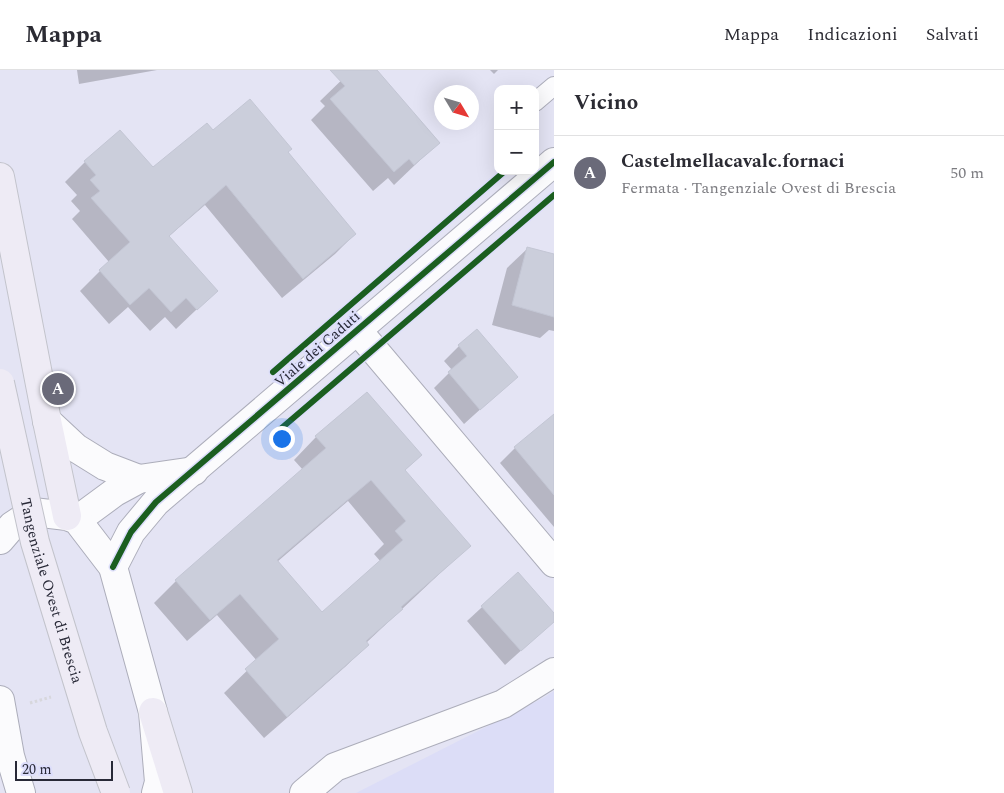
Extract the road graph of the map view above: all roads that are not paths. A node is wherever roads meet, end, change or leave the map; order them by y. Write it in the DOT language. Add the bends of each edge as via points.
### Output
graph roads {
  1 [pos="554,86"];
  2 [pos="539,99"];
  3 [pos="533,175"];
  4 [pos="0,177"];
  5 [pos="358,330"];
  6 [pos="0,383"];
  7 [pos="47,421"];
  8 [pos="194,471"];
  9 [pos="139,479"];
  10 [pos="72,518"];
  11 [pos="0,540"];
  12 [pos="554,563"];
  13 [pos="113,568"];
  14 [pos="554,672"];
  15 [pos="0,700"];
  16 [pos="153,712"];
  17 [pos="16,788"];
  18 [pos="116,793"];
  19 [pos="156,793"];
  20 [pos="178,793"];
  21 [pos="304,793"];
  1 -- 2 [label="lane"];
  3 -- 5 [label="street, Viale dei Caduti"];
  4 -- 7 [label="main road"];
  5 -- 8 [label="street, Viale dei Caduti"];
  5 -- 12 [label="street"];
  6 -- 18 [label="main road, Tangenziale Ovest di Brescia, bridge" via="35,542 93,732"];
  7 -- 9 [label="street" via="76,448 106,466"];
  7 -- 10 [label="main road"];
  8 -- 9 [label="street"];
  8 -- 13 [label="street, Viale dei Caduti" via="156,502 130,532"];
  9 -- 10 [label="street"];
  10 -- 11 [label="street" via="33,512 12,526"];
  10 -- 13 [label="street"];
  13 -- 16 [label="street"];
  14 -- 21 [label="street" via="503,704 335,767"];
  15 -- 17 [label="street"];
  16 -- 19 [label="street" via="159,782"];
  16 -- 20 [label="main road"];
}
